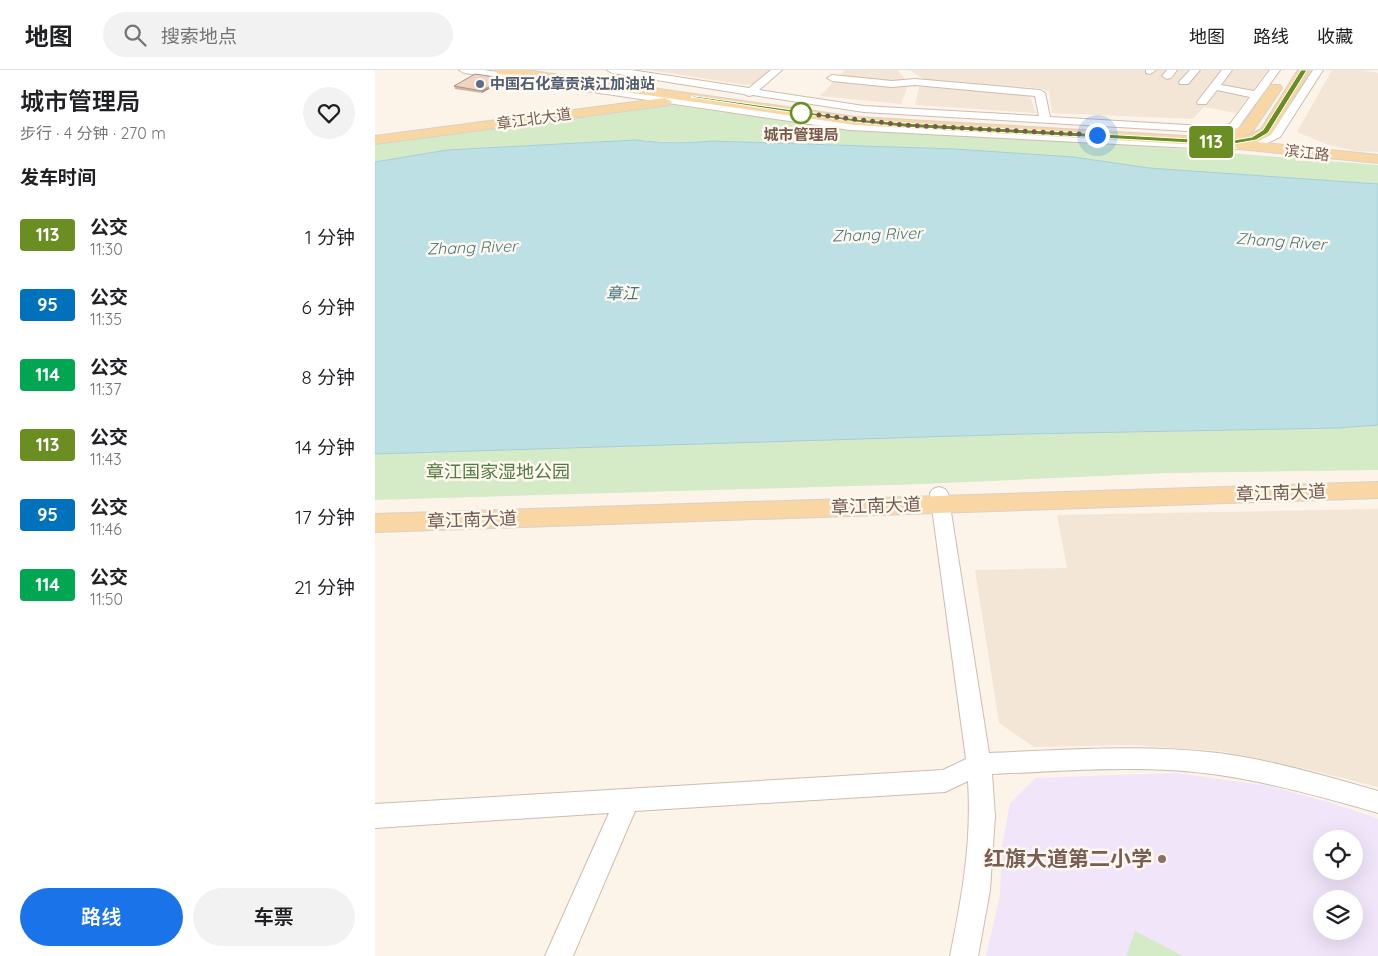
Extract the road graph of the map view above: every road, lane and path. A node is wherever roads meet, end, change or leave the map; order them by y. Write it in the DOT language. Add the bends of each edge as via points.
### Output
graph roads {
  1 [pos="464,70"];
  2 [pos="499,70"];
  3 [pos="523,70"];
  4 [pos="558,70"];
  5 [pos="612,70"];
  6 [pos="777,70"];
  7 [pos="839,70"];
  8 [pos="881,70"];
  9 [pos="903,70"];
  10 [pos="1195,70"];
  11 [pos="1227,70"];
  12 [pos="1288,70"];
  13 [pos="1304,70"];
  14 [pos="1318,70"];
  15 [pos="1270,72"];
  16 [pos="576,79"];
  17 [pos="1184,82"];
  18 [pos="892,84"];
  19 [pos="826,85"];
  20 [pos="1213,86"];
  21 [pos="914,89"];
  22 [pos="711,92"];
  23 [pos="749,93"];
  24 [pos="1257,95"];
  25 [pos="694,97"];
  26 [pos="674,100"];
  27 [pos="808,102"];
  28 [pos="1202,102"];
  29 [pos="910,113"];
  30 [pos="1045,121"];
  31 [pos="1277,125"];
  32 [pos="1207,138"];
  33 [pos="375,139"];
  34 [pos="1247,140"];
  35 [pos="1355,153"];
  36 [pos="1378,157"];
  37 [pos="1378,480"];
  38 [pos="1378,490"];
  39 [pos="940,498"];
  40 [pos="381,520"];
  41 [pos="979,764"];
  42 [pos="627,801"];
  43 [pos="1378,802"];
  44 [pos="375,816"];
  45 [pos="559,956"];
  46 [pos="964,956"];
  1 -- 16 [label="street"];
  2 -- 16 [label="main road"];
  3 -- 25 [label="main road"];
  4 -- 22 [label="main road"];
  5 -- 23 [label="street"];
  6 -- 23 [label="street"];
  7 -- 19 [label="street"];
  8 -- 18 [label="street"];
  9 -- 21 [label="street"];
  10 -- 17 [label="street"];
  11 -- 20 [label="street"];
  12 -- 34 [label="main road"];
  13 -- 31 [label="main road"];
  14 -- 31 [label="street"];
  15 -- 24 [label="street"];
  16 -- 22 [label="main road"];
  16 -- 25 [label="main road"];
  16 -- 26 [label="street"];
  16 -- 33 [label="main road, 章江北大道" via="583,94 575,103 545,114"];
  18 -- 19 [label="street"];
  18 -- 21 [label="street"];
  19 -- 27 [label="street"];
  20 -- 24 [label="street"];
  20 -- 28 [label="street"];
  21 -- 29 [label="street"];
  21 -- 30 [label="street" via="1040,93"];
  22 -- 32 [label="main road" via="863,115"];
  23 -- 27 [label="street"];
  24 -- 34 [label="street"];
  25 -- 26 [label="main road, 章江北大道"];
  25 -- 32 [label="main road" via="904,125"];
  26 -- 33 [label="main road, 章江北大道"];
  26 -- 34 [label="street" via="850,127 1222,147"];
  27 -- 29 [label="street"];
  29 -- 30 [label="street"];
  30 -- 34 [label="street" via="1221,130"];
  31 -- 34 [label="main road"];
  31 -- 35 [label="main road" via="1313,144"];
  32 -- 34 [label="main road, 滨江路"];
  34 -- 35 [label="main road, 滨江路"];
  34 -- 36 [label="main road, 滨江路" via="1281,150"];
  35 -- 36 [label="main road, 滨江路"];
  37 -- 39 [label="main road, 章江南大道"];
  38 -- 39 [label="main road, 章江南大道"];
  39 -- 40 [label="main road, 章江南大道"];
  39 -- 41 [label="street"];
  41 -- 42 [label="street" via="945,781"];
  41 -- 43 [label="street" via="1122,758 1199,763 1296,779"];
  41 -- 46 [label="street" via="983,816 977,890"];
  42 -- 44 [label="street"];
  42 -- 45 [label="street"];
}
